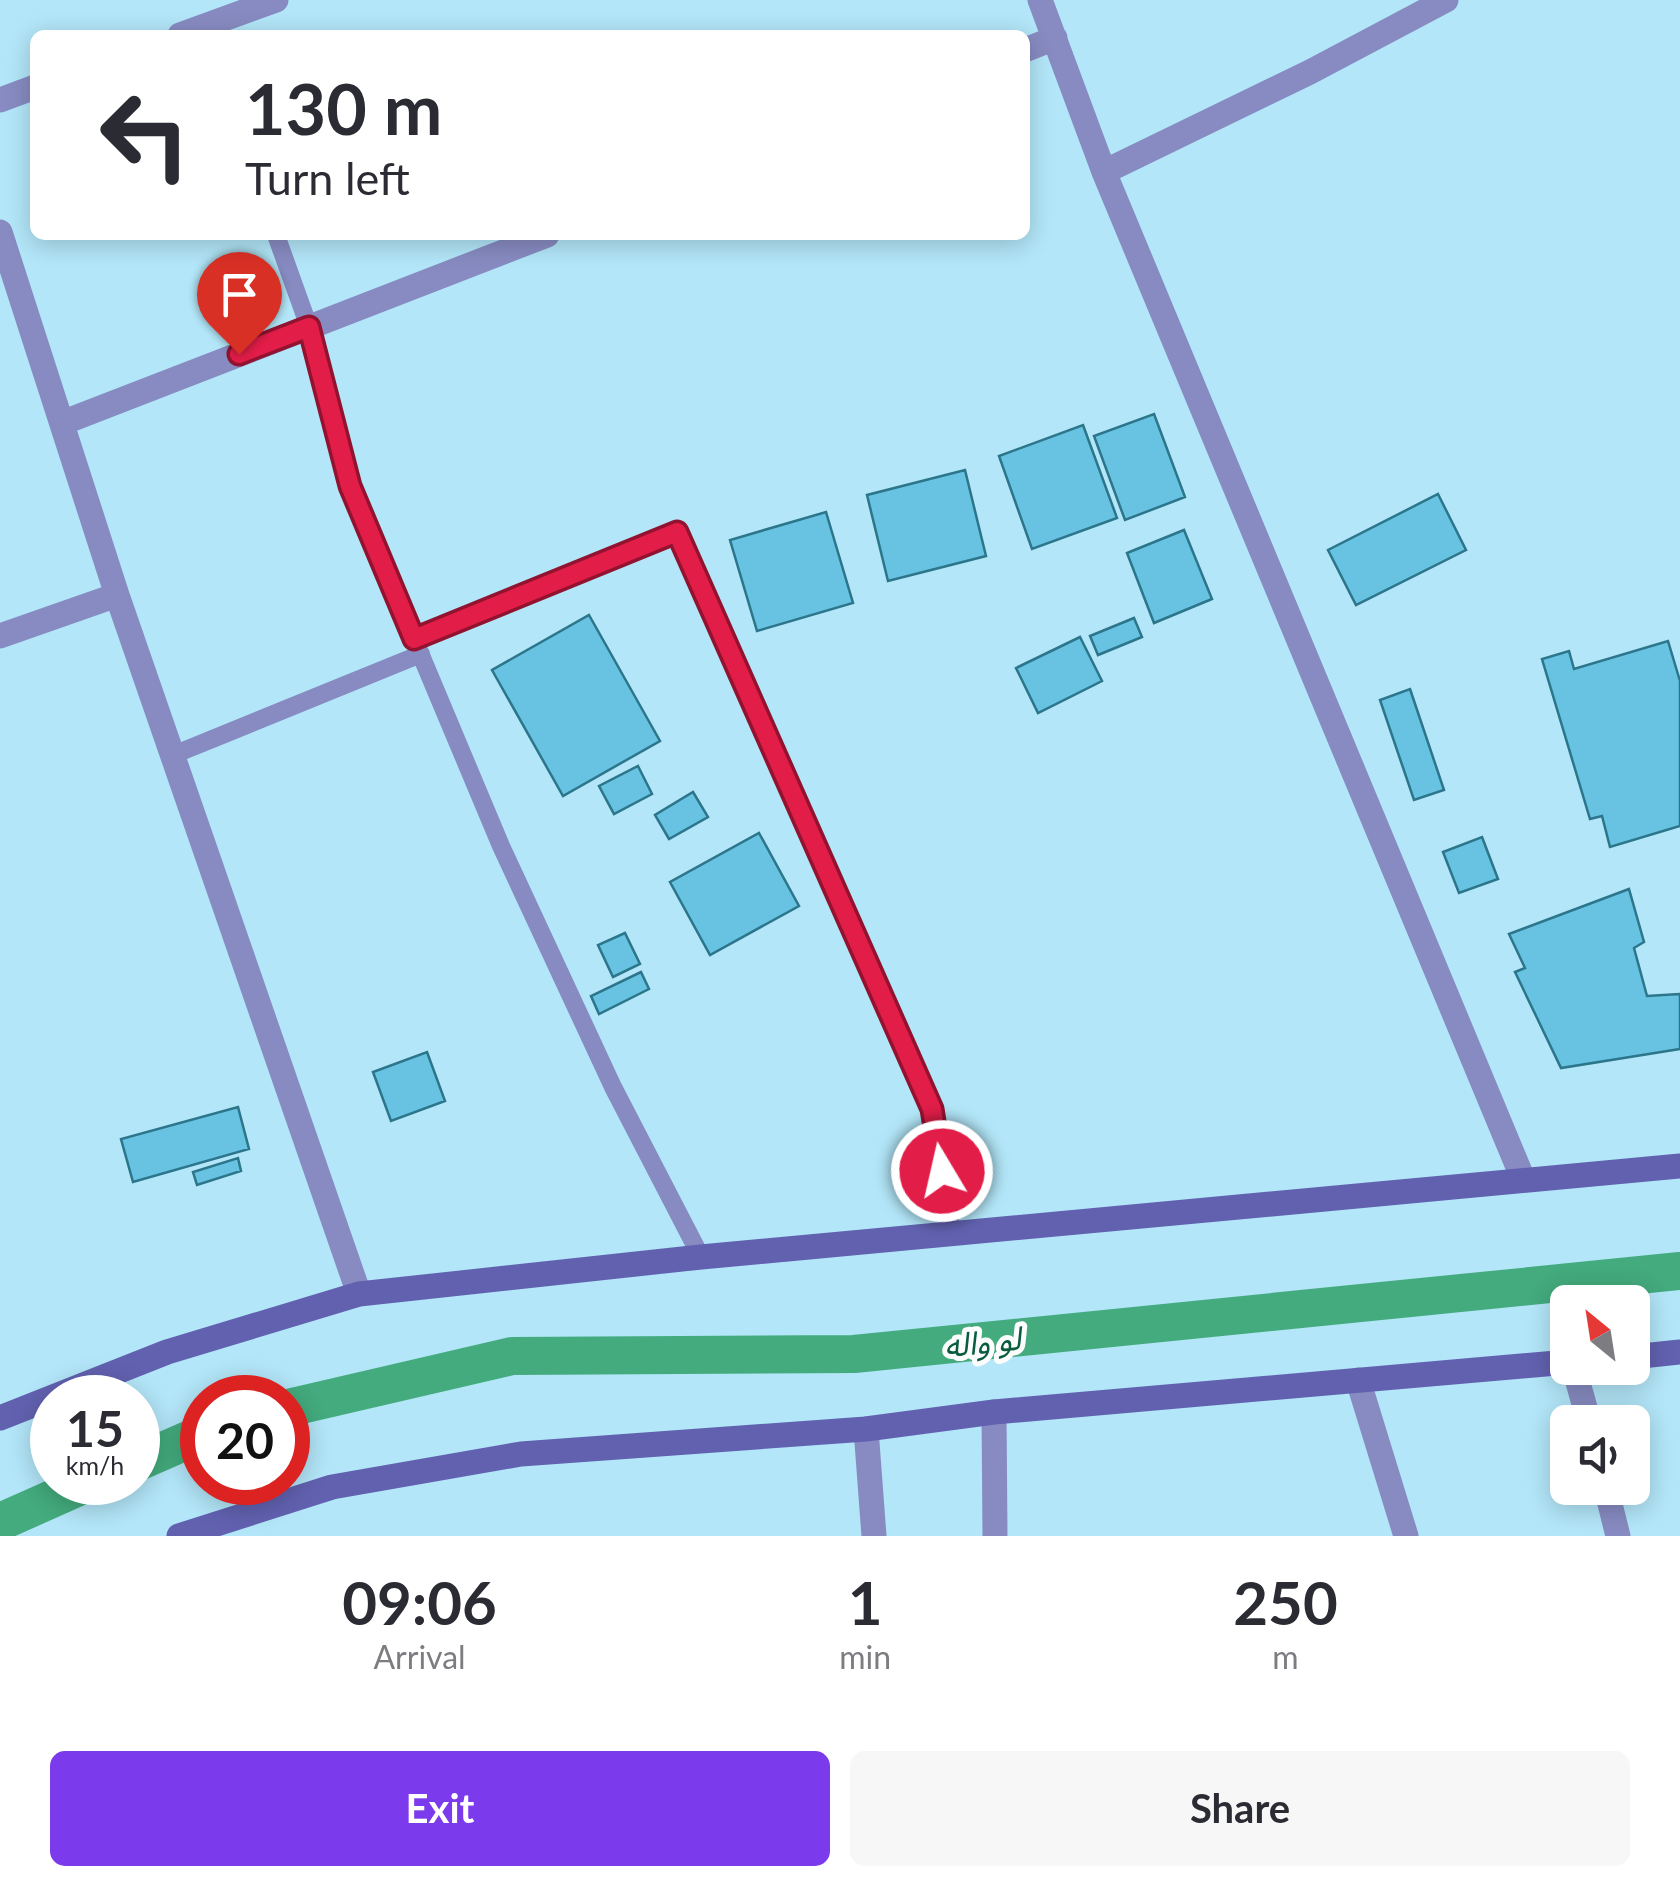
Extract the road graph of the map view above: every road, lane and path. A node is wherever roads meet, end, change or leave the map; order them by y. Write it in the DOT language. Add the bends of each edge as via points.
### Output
graph roads {
  1 [pos="276,0"];
  2 [pos="1040,0"];
  3 [pos="1446,0"];
  4 [pos="194,30"];
  5 [pos="1054,38"];
  6 [pos="1030,48"];
  7 [pos="30,89"];
  8 [pos="0,100"];
  9 [pos="1104,172"];
  10 [pos="278,240"];
  11 [pos="534,240"];
  12 [pos="2,242"];
  13 [pos="309,327"];
  14 [pos="62,423"];
  15 [pos="118,596"];
  16 [pos="0,636"];
  17 [pos="417,646"];
  18 [pos="173,755"];
  19 [pos="1680,1166"];
  20 [pos="1524,1179"];
  21 [pos="952,1233"];
  22 [pos="700,1257"];
  23 [pos="360,1294"];
  24 [pos="1680,1352"];
  25 [pos="1650,1354"];
  26 [pos="1550,1364"];
  27 [pos="1358,1380"];
  28 [pos="994,1412"];
  29 [pos="0,1418"];
  30 [pos="866,1429"];
  31 [pos="1610,1505"];
  32 [pos="179,1536"];
  33 [pos="874,1536"];
  34 [pos="994,1536"];
  35 [pos="1406,1536"];
  36 [pos="1618,1536"];
  1 -- 4 [label="street"];
  2 -- 5 [label="street"];
  3 -- 9 [label="street"];
  5 -- 6 [label="street"];
  5 -- 9 [label="street"];
  7 -- 8 [label="street"];
  9 -- 20 [label="street"];
  10 -- 13 [label="lane"];
  11 -- 13 [label="street"];
  12 -- 14 [label="street"];
  13 -- 14 [label="street"];
  13 -- 17 [label="lane" via="350,486"];
  14 -- 15 [label="street"];
  15 -- 16 [label="street"];
  15 -- 18 [label="street"];
  17 -- 18 [label="lane"];
  17 -- 21 [label="lane" via="677,532 932,1109"];
  17 -- 22 [label="lane" via="501,846"];
  18 -- 23 [label="street"];
  19 -- 20 [label="street"];
  20 -- 21 [label="street"];
  21 -- 22 [label="street"];
  22 -- 23 [label="street"];
  23 -- 29 [label="street" via="167,1352"];
  24 -- 25 [label="street"];
  26 -- 27 [label="street"];
  27 -- 28 [label="street"];
  27 -- 35 [label="street"];
  28 -- 30 [label="street"];
  28 -- 34 [label="street"];
  30 -- 32 [label="street" via="521,1454 332,1487"];
  30 -- 33 [label="street"];
  31 -- 36 [label="street"];
}
